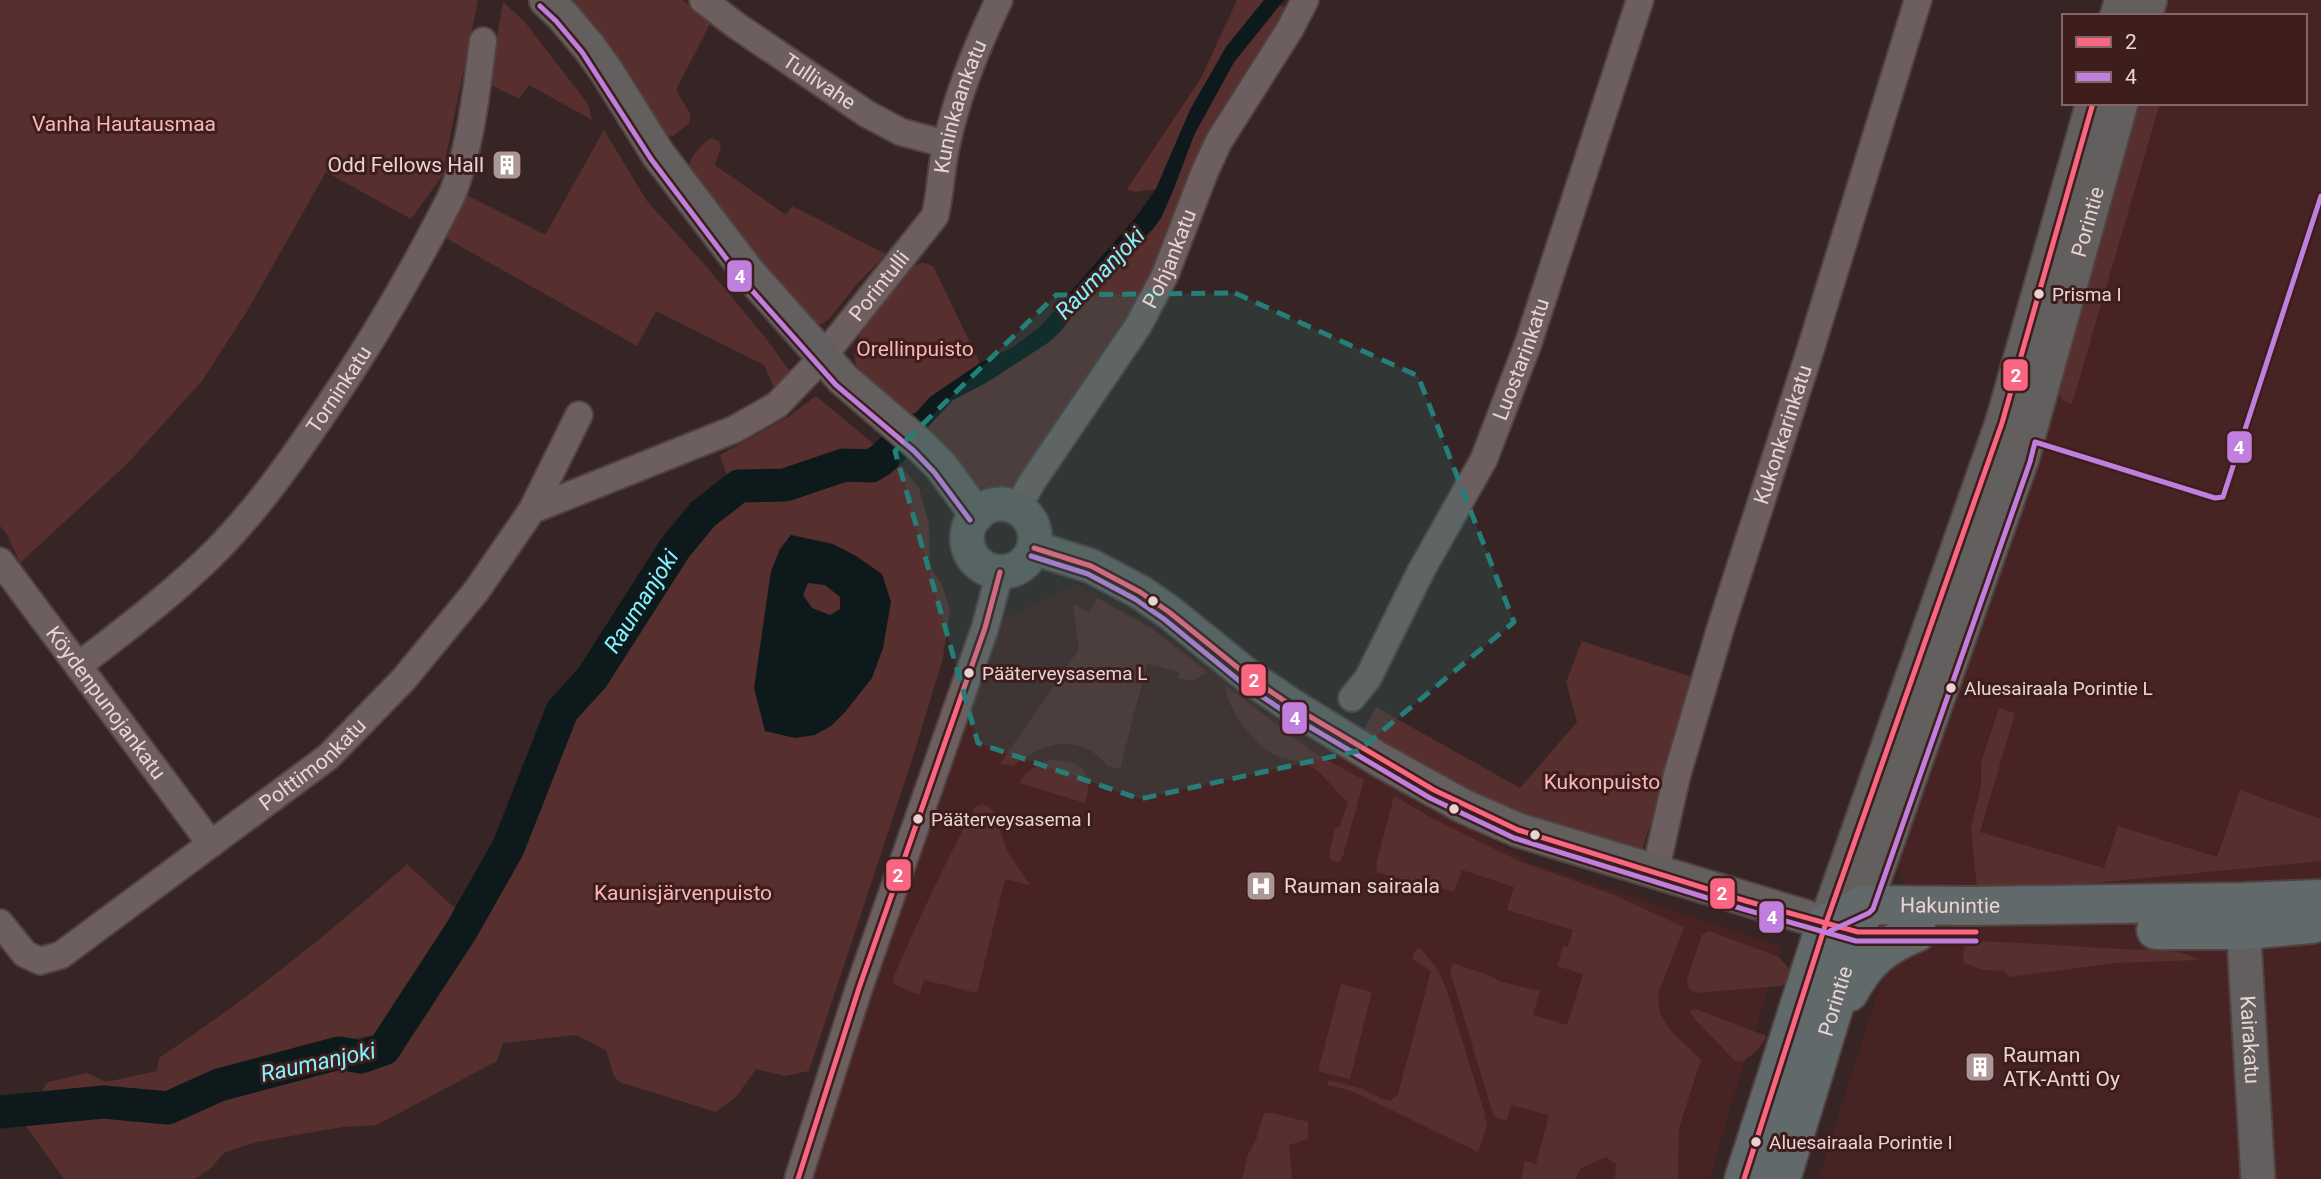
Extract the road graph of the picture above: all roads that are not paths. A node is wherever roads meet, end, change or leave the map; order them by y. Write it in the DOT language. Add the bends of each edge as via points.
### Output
graph roads {
  1 [pos="546,0"];
  2 [pos="703,0"];
  3 [pos="999,0"];
  4 [pos="1306,0"];
  5 [pos="1640,0"];
  6 [pos="1918,0"];
  7 [pos="483,41"];
  8 [pos="2091,105"];
  9 [pos="2120,105"];
  10 [pos="946,144"];
  11 [pos="935,216"];
  12 [pos="822,358"];
  13 [pos="579,415"];
  14 [pos="1017,509"];
  15 [pos="532,510"];
  16 [pos="977,515"];
  17 [pos="1034,548"];
  18 [pos="0,561"];
  19 [pos="1000,572"];
  20 [pos="78,666"];
  21 [pos="1352,698"];
  22 [pos="211,844"];
  23 [pos="1655,873"];
  24 [pos="2321,899"];
  25 [pos="2243,916"];
  26 [pos="1919,919"];
  27 [pos="1849,920"];
  28 [pos="0,923"];
  29 [pos="2321,923"];
  30 [pos="1833,986"];
  31 [pos="1804,1046"];
  32 [pos="798,1179"];
  33 [pos="1744,1179"];
  34 [pos="1781,1179"];
  35 [pos="2258,1179"];
  1 -- 12 [label="main road" via="607,72 657,154"];
  2 -- 10 [label="street, Tullivahe" via="867,114 901,132"];
  3 -- 10 [label="street, Kuninkaankatu" via="976,48"];
  4 -- 14 [label="street, Pohjankatu" via="1219,141 1165,275 1139,326"];
  5 -- 21 [label="street, Luostarinkatu" via="1528,344 1484,459 1368,678"];
  6 -- 23 [label="street, Kukonkarinkatu" via="1718,636 1677,775"];
  7 -- 20 [label="street, Torninkatu" via="469,135 452,195 353,370 260,501 217,549 168,596"];
  8 -- 27 [label="main road, Porintie" via="2002,423"];
  9 -- 27 [label="main road, Porintie" via="2022,459"];
  10 -- 11 [label="street, Kuninkaankatu"];
  11 -- 12 [label="street, Porintulli"];
  12 -- 15 [label="street" via="777,405 736,429"];
  12 -- 16 [label="main road" via="941,466"];
  13 -- 15 [label="street, Polttimonkatu"];
  14 -- 16 [label="main road" via="995,505"];
  14 -- 17 [label="main road" via="1030,521"];
  15 -- 22 [label="street, Polttimonkatu" via="477,590 404,679 328,757"];
  16 -- 19 [label="main road" via="967,534 970,552 976,562"];
  17 -- 19 [label="main road" via="1022,565"];
  17 -- 23 [label="main road" via="1091,566 1140,592 1292,706 1465,807 1518,831"];
  18 -- 20 [label="street, Köydenpunojankatu"];
  19 -- 32 [label="street"];
  20 -- 22 [label="street, Köydenpunojankatu"];
  22 -- 28 [label="street, Polttimonkatu" via="61,955 40,961 25,954"];
  23 -- 27 [label="main road"];
  24 -- 25 [label="highway, Hakunintie"];
  25 -- 26 [label="highway, Hakunintie"];
  25 -- 29 [label="highway, Hakunintie"];
  25 -- 35 [label="main road, Kairakatu"];
  26 -- 27 [label="highway, Hakunintie"];
  26 -- 30 [label="highway"];
  27 -- 30 [label="highway, Porintie"];
  30 -- 31 [label="highway, Porintie"];
  31 -- 33 [label="highway, Porintie"];
  31 -- 34 [label="highway, Porintie"];
}
